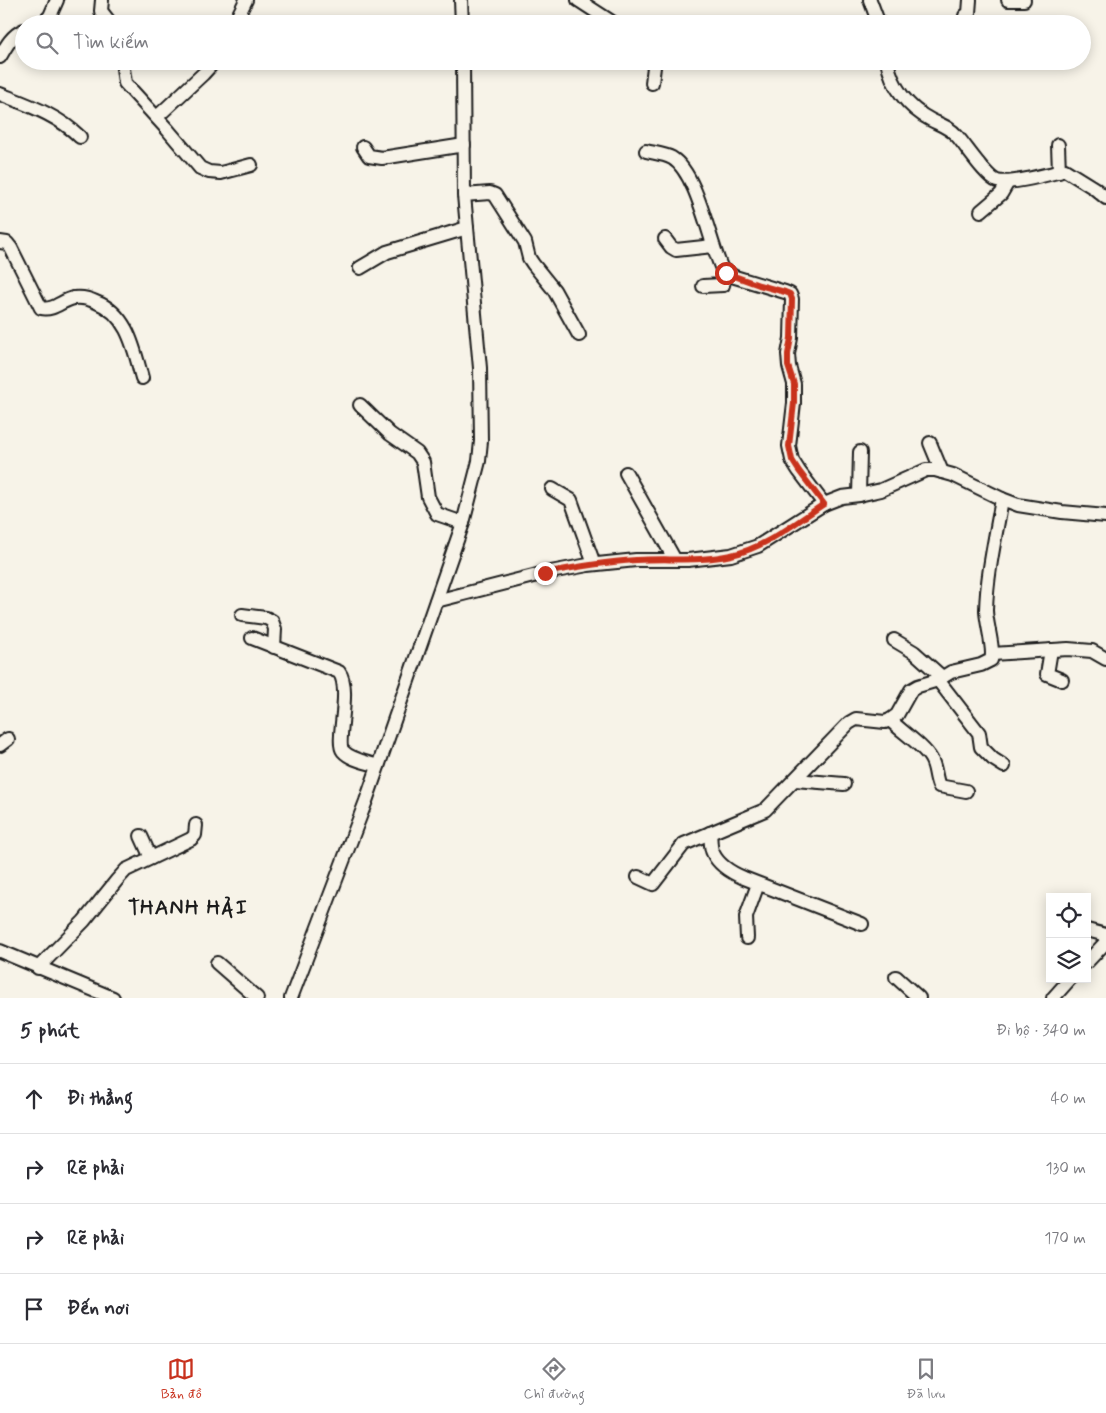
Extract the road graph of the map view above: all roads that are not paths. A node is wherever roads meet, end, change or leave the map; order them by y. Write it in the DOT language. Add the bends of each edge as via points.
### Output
graph roads {
  1 [pos="57,0"];
  2 [pos="102,0"];
  3 [pos="246,0"];
  4 [pos="461,0"];
  5 [pos="578,0"];
  6 [pos="870,0"];
  7 [pos="970,0"];
  8 [pos="1008,0"];
  9 [pos="1024,0"];
  10 [pos="50,15"];
  11 [pos="104,15"];
  12 [pos="238,15"];
  13 [pos="462,15"];
  14 [pos="601,15"];
  15 [pos="876,15"];
  16 [pos="966,15"];
  17 [pos="15,35"];
  18 [pos="0,57"];
  19 [pos="123,70"];
  20 [pos="207,70"];
  21 [pos="463,70"];
  22 [pos="654,70"];
  23 [pos="889,70"];
  24 [pos="652,83"];
  25 [pos="0,94"];
  26 [pos="157,117"];
  27 [pos="80,137"];
  28 [pos="464,145"];
  29 [pos="1058,145"];
  30 [pos="363,147"];
  31 [pos="646,151"];
  32 [pos="251,165"];
  33 [pos="1059,172"];
  34 [pos="1008,182"];
  35 [pos="464,195"];
  36 [pos="1106,198"];
  37 [pos="981,211"];
  38 [pos="467,228"];
  39 [pos="665,239"];
  40 [pos="0,242"];
  41 [pos="713,246"];
  42 [pos="360,268"];
  43 [pos="726,273"];
  44 [pos="703,286"];
  45 [pos="579,335"];
  46 [pos="142,378"];
  47 [pos="360,405"];
  48 [pos="930,443"];
  49 [pos="860,452"];
  50 [pos="942,472"];
  51 [pos="626,473"];
  52 [pos="552,489"];
  53 [pos="859,496"];
  54 [pos="1002,499"];
  55 [pos="824,504"];
  56 [pos="1106,516"];
  57 [pos="463,523"];
  58 [pos="675,560"];
  59 [pos="594,564"];
  60 [pos="436,602"];
  61 [pos="242,615"];
  62 [pos="252,638"];
  63 [pos="894,640"];
  64 [pos="274,647"];
  65 [pos="1051,650"];
  66 [pos="992,654"];
  67 [pos="1106,659"];
  68 [pos="940,679"];
  69 [pos="1062,680"];
  70 [pos="890,720"];
  71 [pos="378,766"];
  72 [pos="1004,766"];
  73 [pos="795,780"];
  74 [pos="844,784"];
  75 [pos="966,790"];
  76 [pos="196,825"];
  77 [pos="710,833"];
  78 [pos="141,836"];
  79 [pos="152,858"];
  80 [pos="638,876"];
  81 [pos="758,884"];
  82 [pos="862,924"];
  83 [pos="1091,931"];
  84 [pos="1106,936"];
  85 [pos="747,938"];
  86 [pos="1106,942"];
  87 [pos="0,951"];
  88 [pos="1091,958"];
  89 [pos="217,963"];
  90 [pos="38,968"];
  91 [pos="896,977"];
  92 [pos="1066,983"];
  93 [pos="113,998"];
  94 [pos="257,998"];
  95 [pos="292,998"];
  96 [pos="919,998"];
  97 [pos="1053,998"];
  1 -- 10 [label="street"];
  2 -- 11 [label="street"];
  3 -- 12 [label="street"];
  4 -- 13 [label="street"];
  5 -- 14 [label="street"];
  6 -- 15 [label="street"];
  7 -- 16 [label="street"];
  8 -- 9 [label="street"];
  17 -- 18 [label="street"];
  19 -- 26 [label="street" via="125,83"];
  20 -- 26 [label="street"];
  21 -- 28 [label="street"];
  22 -- 24 [label="street"];
  23 -- 34 [label="street" via="892,80 912,107 945,125 988,174 996,180"];
  25 -- 27 [label="street" via="68,125"];
  26 -- 32 [label="street" via="200,168 221,173"];
  28 -- 30 [label="street" via="382,158 369,156"];
  28 -- 35 [label="street"];
  29 -- 33 [label="street"];
  31 -- 41 [label="street" via="672,158 684,169 703,212"];
  33 -- 34 [label="street"];
  33 -- 36 [label="street" via="1065,170 1073,174"];
  34 -- 37 [label="street" via="1001,194"];
  35 -- 38 [label="street"];
  35 -- 45 [label="street" via="490,193 495,196 525,242 532,264 554,290"];
  38 -- 42 [label="street" via="387,252"];
  38 -- 57 [label="street" via="480,368 481,415 479,462"];
  39 -- 41 [label="street" via="676,250"];
  40 -- 46 [label="street" via="11,248 41,308 49,310 74,298 89,299 105,305 117,316 128,332"];
  41 -- 43 [label="street"];
  43 -- 44 [label="street" via="723,286"];
  43 -- 55 [label="street" via="790,294 788,366 794,384 794,403 789,446 792,460"];
  47 -- 57 [label="street" via="390,434 417,453 425,470 428,497 437,514"];
  48 -- 50 [label="street"];
  49 -- 53 [label="street"];
  50 -- 53 [label="street" via="926,470"];
  50 -- 54 [label="street"];
  51 -- 58 [label="street"];
  52 -- 59 [label="street" via="571,500"];
  53 -- 55 [label="street" via="842,497"];
  54 -- 56 [label="street" via="1062,512"];
  54 -- 66 [label="street" via="986,602"];
  55 -- 58 [label="street" via="758,546 731,555"];
  57 -- 60 [label="street"];
  58 -- 59 [label="street"];
  59 -- 60 [label="street" via="545,573"];
  60 -- 71 [label="street"];
  61 -- 64 [label="street" via="272,621"];
  62 -- 64 [label="street"];
  63 -- 68 [label="street" via="914,652"];
  64 -- 71 [label="street" via="339,672 344,687 340,746 352,758"];
  65 -- 66 [label="street"];
  65 -- 67 [label="street" via="1092,652"];
  65 -- 69 [label="street" via="1047,674"];
  66 -- 68 [label="street" via="990,660 981,665 951,672"];
  68 -- 70 [label="street" via="911,690 897,715"];
  68 -- 72 [label="street" via="979,733 981,747"];
  70 -- 73 [label="street" via="856,719"];
  70 -- 75 [label="street" via="928,754 939,786"];
  71 -- 95 [label="street"];
  73 -- 74 [label="street"];
  73 -- 77 [label="street" via="765,810"];
  76 -- 79 [label="street" via="191,839"];
  77 -- 80 [label="street" via="684,844 652,884"];
  77 -- 81 [label="street" via="712,852 720,863 729,871"];
  78 -- 79 [label="street"];
  79 -- 90 [label="street" via="126,870 84,921"];
  81 -- 82 [label="street"];
  81 -- 85 [label="street" via="746,917"];
  83 -- 84 [label="street"];
  86 -- 88 [label="street"];
  87 -- 90 [label="street"];
  89 -- 94 [label="street"];
  90 -- 93 [label="street"];
  91 -- 96 [label="street"];
  92 -- 97 [label="street"];
}
